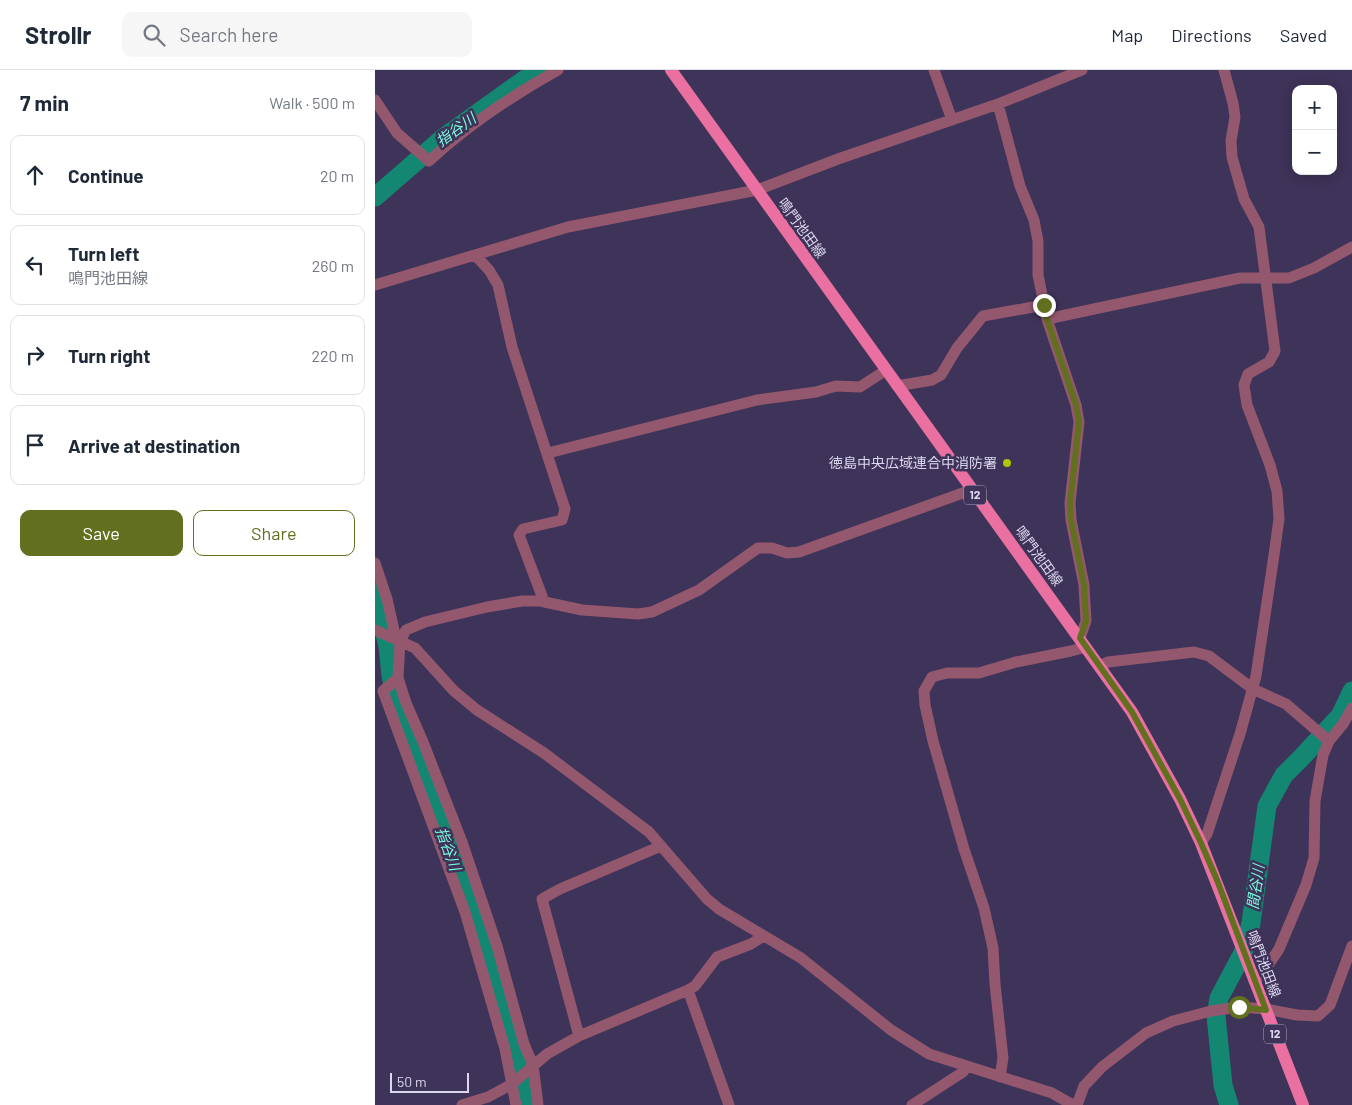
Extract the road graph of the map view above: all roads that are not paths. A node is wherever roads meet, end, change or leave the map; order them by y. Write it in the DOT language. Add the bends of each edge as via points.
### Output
graph roads {
  1 [pos="558,70"];
  2 [pos="671,70"];
  3 [pos="934,70"];
  4 [pos="1082,70"];
  5 [pos="1224,70"];
  6 [pos="375,100"];
  7 [pos="998,104"];
  8 [pos="952,120"];
  9 [pos="757,190"];
  10 [pos="1352,247"];
  11 [pos="475,255"];
  12 [pos="1266,278"];
  13 [pos="375,285"];
  14 [pos="1044,305"];
  15 [pos="1047,319"];
  16 [pos="886,370"];
  17 [pos="897,386"];
  18 [pos="548,453"];
  19 [pos="971,490"];
  20 [pos="375,564"];
  21 [pos="541,601"];
  22 [pos="377,631"];
  23 [pos="396,639"];
  24 [pos="1083,642"];
  25 [pos="1100,666"];
  26 [pos="394,681"];
  27 [pos="1253,689"];
  28 [pos="1352,708"];
  29 [pos="1325,737"];
  30 [pos="461,842"];
  31 [pos="1201,843"];
  32 [pos="661,846"];
  33 [pos="443,849"];
  34 [pos="763,936"];
  35 [pos="1352,946"];
  36 [pos="1254,981"];
  37 [pos="688,990"];
  38 [pos="1266,1010"];
  39 [pos="579,1036"];
  40 [pos="532,1066"];
  41 [pos="967,1066"];
  42 [pos="1000,1077"];
  43 [pos="514,1083"];
  44 [pos="462,1105"];
  45 [pos="516,1105"];
  46 [pos="538,1105"];
  47 [pos="729,1105"];
  48 [pos="912,1105"];
  49 [pos="1073,1105"];
  50 [pos="1077,1105"];
  51 [pos="1303,1105"];
  1 -- 6 [label="street" via="507,101 429,161 397,132"];
  2 -- 9 [label="main road, 鳴門池田線 / 12"];
  3 -- 8 [label="street"];
  4 -- 7 [label="street"];
  5 -- 12 [label="street" via="1235,117 1232,157 1244,199 1259,227"];
  7 -- 8 [label="street"];
  7 -- 14 [label="street" via="1038,241 1038,275"];
  8 -- 9 [label="street"];
  9 -- 11 [label="street" via="568,227"];
  9 -- 16 [label="main road, 鳴門池田線 / 12"];
  10 -- 12 [label="street" via="1289,278"];
  11 -- 13 [label="street"];
  11 -- 18 [label="street" via="498,285 512,347"];
  12 -- 15 [label="street" via="1240,278"];
  12 -- 27 [label="street" via="1275,351 1269,362 1248,374 1244,386 1247,405 1277,491 1279,519"];
  14 -- 15 [label="street"];
  14 -- 17 [label="street" via="983,316 957,348 941,375 932,380"];
  15 -- 24 [label="street" via="1079,422 1070,503 1084,585 1086,621"];
  16 -- 17 [label="main road, 鳴門池田線 / 12"];
  16 -- 18 [label="street" via="860,387 836,386 757,400"];
  17 -- 19 [label="main road, 鳴門池田線 / 12"];
  18 -- 21 [label="street" via="565,508 562,520 523,529 519,535"];
  19 -- 21 [label="street" via="799,552 759,548 699,590 653,612 582,610"];
  19 -- 24 [label="main road, 鳴門池田線 / 12"];
  20 -- 23 [label="street"];
  21 -- 23 [label="street" via="522,601 425,622 406,630"];
  22 -- 23 [label="street"];
  23 -- 26 [label="street"];
  23 -- 32 [label="street" via="415,648 454,691 477,710 544,752 649,832"];
  24 -- 25 [label="main road, 鳴門池田線 / 12"];
  24 -- 42 [label="street" via="1071,651 979,673 947,673 932,677 924,691 933,741 993,948 1003,1058"];
  25 -- 27 [label="street" via="1108,662 1194,652 1209,656"];
  25 -- 31 [label="main road, 鳴門池田線 / 12" via="1132,712"];
  26 -- 30 [label="street" via="423,742"];
  26 -- 33 [label="street" via="383,690"];
  27 -- 29 [label="street" via="1286,704"];
  27 -- 31 [label="street" via="1210,825"];
  28 -- 29 [label="street" via="1343,724"];
  29 -- 36 [label="street" via="1315,801 1314,858 1279,948"];
  30 -- 33 [label="street"];
  30 -- 40 [label="street" via="497,946"];
  31 -- 36 [label="main road, 鳴門池田線 / 12"];
  32 -- 34 [label="street" via="707,900"];
  32 -- 39 [label="street" via="541,899"];
  33 -- 43 [label="street"];
  34 -- 37 [label="street" via="717,957 695,986"];
  34 -- 41 [label="street" via="801,958 909,1042 929,1054"];
  35 -- 38 [label="street" via="1330,1005 1318,1016"];
  36 -- 38 [label="main road, 鳴門池田線 / 12"];
  37 -- 39 [label="street"];
  37 -- 47 [label="street"];
  38 -- 50 [label="street" via="1239,1007 1216,1010 1173,1021 1146,1033 1102,1067 1084,1086"];
  38 -- 51 [label="main road, 鳴門池田線 / 12"];
  39 -- 40 [label="street"];
  40 -- 43 [label="street"];
  40 -- 46 [label="street"];
  41 -- 42 [label="street"];
  41 -- 48 [label="street" via="963,1072"];
  42 -- 49 [label="street" via="1052,1093"];
  43 -- 44 [label="street" via="488,1097"];
  43 -- 45 [label="street"];
}
